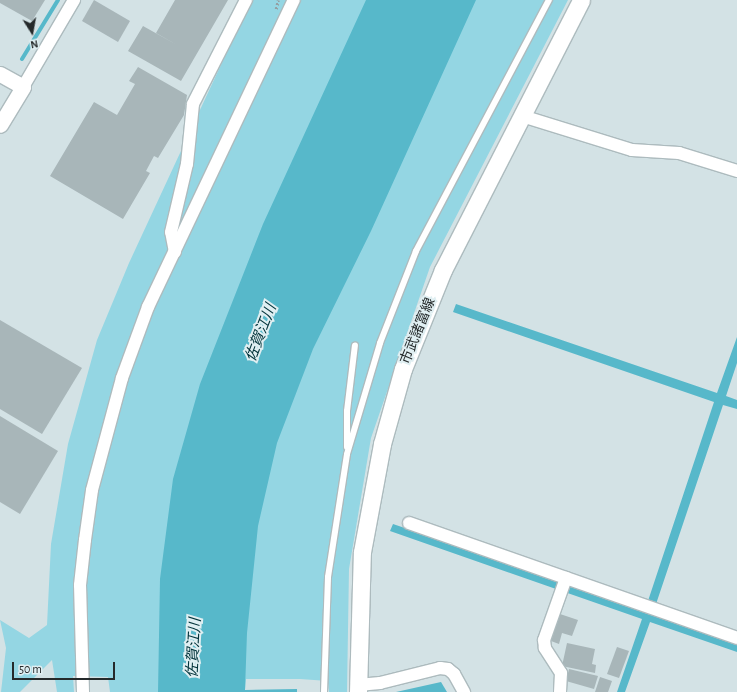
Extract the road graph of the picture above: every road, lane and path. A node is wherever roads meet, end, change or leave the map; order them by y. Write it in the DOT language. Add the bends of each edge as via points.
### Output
graph roads {
  1 [pos="74,0"];
  2 [pos="246,0"];
  3 [pos="294,0"];
  4 [pos="549,0"];
  5 [pos="581,0"];
  6 [pos="0,74"];
  7 [pos="22,87"];
  8 [pos="522,116"];
  9 [pos="0,125"];
  10 [pos="737,171"];
  11 [pos="175,252"];
  12 [pos="355,345"];
  13 [pos="347,454"];
  14 [pos="409,523"];
  15 [pos="566,579"];
  16 [pos="737,638"];
  17 [pos="358,689"];
  18 [pos="83,692"];
  19 [pos="324,692"];
  20 [pos="464,692"];
  21 [pos="560,692"];
  1 -- 7 [label="street"];
  2 -- 11 [label="street" via="193,104 186,164 171,232"];
  3 -- 11 [label="street"];
  4 -- 13 [label="lane" via="416,251 380,343"];
  5 -- 8 [label="main road, 市武諸富線"];
  6 -- 7 [label="street"];
  7 -- 9 [label="street"];
  8 -- 10 [label="street" via="632,150 679,153"];
  8 -- 17 [label="main road, 市武諸富線" via="442,270 402,369 382,444 362,552"];
  11 -- 18 [label="street" via="148,307 122,378 92,490 80,585"];
  12 -- 13 [label="lane" via="346,411"];
  13 -- 19 [label="lane" via="328,577"];
  14 -- 15 [label="street"];
  15 -- 16 [label="street"];
  15 -- 21 [label="street" via="544,640 545,648 561,673"];
  17 -- 20 [label="street" via="440,668 448,669 454,674"];
}
